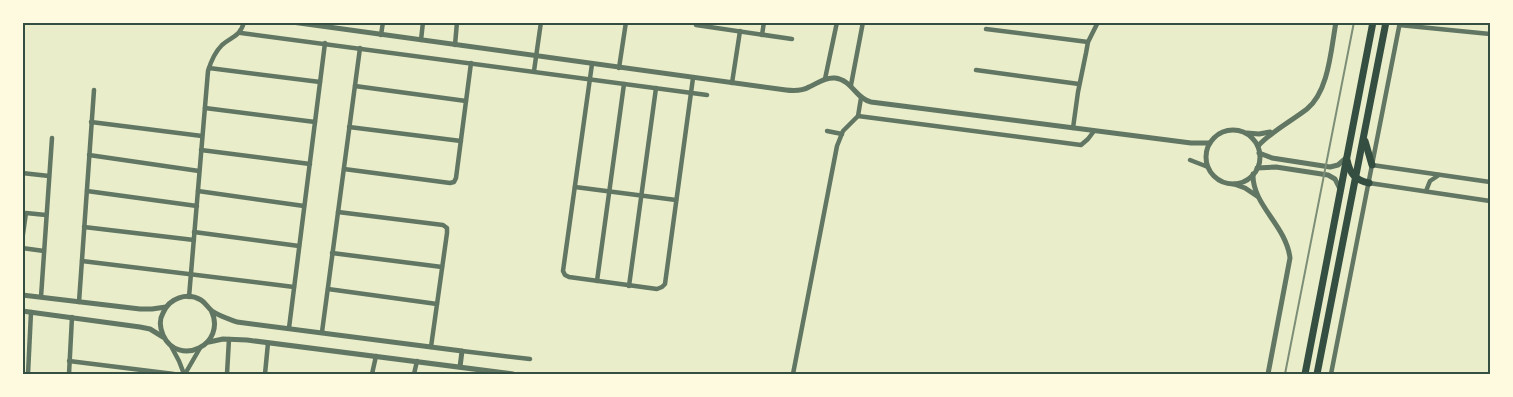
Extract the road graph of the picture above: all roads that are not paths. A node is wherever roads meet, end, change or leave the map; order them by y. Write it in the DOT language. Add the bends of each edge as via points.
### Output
graph roads {
  1 [pos="244,22"];
  2 [pos="292,22"];
  3 [pos="344,22"];
  4 [pos="383,22"];
  5 [pos="424,22"];
  6 [pos="457,22"];
  7 [pos="541,22"];
  8 [pos="626,22"];
  9 [pos="764,22"];
  10 [pos="837,22"];
  11 [pos="863,22"];
  12 [pos="1098,22"];
  13 [pos="1336,22"];
  14 [pos="1373,22"];
  15 [pos="1386,22"];
  16 [pos="302,23"];
  17 [pos="1399,24"];
  18 [pos="696,25"];
  19 [pos="718,25"];
  20 [pos="986,29"];
  21 [pos="343,30"];
  22 [pos="740,31"];
  23 [pos="241,32"];
  24 [pos="1490,34"];
  25 [pos="381,35"];
  26 [pos="762,35"];
  27 [pos="792,39"];
  28 [pos="421,40"];
  29 [pos="1088,42"];
  30 [pos="325,43"];
  31 [pos="454,45"];
  32 [pos="360,48"];
  33 [pos="536,56"];
  34 [pos="471,63"];
  35 [pos="592,64"];
  36 [pos="209,68"];
  37 [pos="620,68"];
  38 [pos="976,70"];
  39 [pos="534,71"];
  40 [pos="693,78"];
  41 [pos="590,79"];
  42 [pos="825,79"];
  43 [pos="320,82"];
  44 [pos="732,83"];
  45 [pos="624,84"];
  46 [pos="1079,84"];
  47 [pos="851,85"];
  48 [pos="355,86"];
  49 [pos="656,88"];
  50 [pos="94,90"];
  51 [pos="690,93"];
  52 [pos="707,95"];
  53 [pos="861,98"];
  54 [pos="466,101"];
  55 [pos="205,108"];
  56 [pos="858,116"];
  57 [pos="91,122"];
  58 [pos="315,122"];
  59 [pos="349,127"];
  60 [pos="1073,128"];
  61 [pos="827,131"];
  62 [pos="1094,131"];
  63 [pos="1273,132"];
  64 [pos="1246,133"];
  65 [pos="842,134"];
  66 [pos="202,136"];
  67 [pos="52,138"];
  68 [pos="1364,138"];
  69 [pos="461,141"];
  70 [pos="1210,143"];
  71 [pos="1258,146"];
  72 [pos="201,150"];
  73 [pos="1259,154"];
  74 [pos="89,155"];
  75 [pos="1346,157"];
  76 [pos="1190,160"];
  77 [pos="310,164"];
  78 [pos="1372,165"];
  79 [pos="1208,167"];
  80 [pos="1257,168"];
  81 [pos="344,169"];
  82 [pos="199,171"];
  83 [pos="22,172"];
  84 [pos="1253,174"];
  85 [pos="1440,175"];
  86 [pos="49,176"];
  87 [pos="1356,179"];
  88 [pos="1490,182"];
  89 [pos="1231,183"];
  90 [pos="1369,183"];
  91 [pos="575,186"];
  92 [pos="1340,189"];
  93 [pos="86,190"];
  94 [pos="198,191"];
  95 [pos="609,191"];
  96 [pos="1426,191"];
  97 [pos="642,195"];
  98 [pos="1259,198"];
  99 [pos="676,200"];
  100 [pos="1490,201"];
  101 [pos="196,206"];
  102 [pos="304,206"];
  103 [pos="338,212"];
  104 [pos="46,215"];
  105 [pos="84,226"];
  106 [pos="194,232"];
  107 [pos="194,240"];
  108 [pos="22,241"];
  109 [pos="299,246"];
  110 [pos="22,248"];
  111 [pos="44,251"];
  112 [pos="332,253"];
  113 [pos="82,261"];
  114 [pos="442,268"];
  115 [pos="191,274"];
  116 [pos="597,281"];
  117 [pos="630,286"];
  118 [pos="294,287"];
  119 [pos="328,289"];
  120 [pos="22,295"];
  121 [pos="41,297"];
  122 [pos="189,297"];
  123 [pos="79,302"];
  124 [pos="437,304"];
  125 [pos="166,306"];
  126 [pos="211,310"];
  127 [pos="22,311"];
  128 [pos="31,312"];
  129 [pos="72,317"];
  130 [pos="288,328"];
  131 [pos="322,332"];
  132 [pos="164,337"];
  133 [pos="229,339"];
  134 [pos="207,343"];
  135 [pos="268,343"];
  136 [pos="171,346"];
  137 [pos="432,347"];
  138 [pos="200,348"];
  139 [pos="462,351"];
  140 [pos="376,356"];
  141 [pos="530,360"];
  142 [pos="70,361"];
  143 [pos="417,362"];
  144 [pos="460,367"];
  145 [pos="28,374"];
  146 [pos="69,374"];
  147 [pos="174,374"];
  148 [pos="184,374"];
  149 [pos="226,374"];
  150 [pos="266,374"];
  151 [pos="372,374"];
  152 [pos="414,374"];
  153 [pos="513,374"];
  154 [pos="793,374"];
  155 [pos="1268,374"];
  156 [pos="1305,374"];
  157 [pos="1317,374"];
  158 [pos="1331,374"];
  1 -- 23 [label="street"];
  2 -- 16 [label="street"];
  3 -- 21 [label="street"];
  4 -- 25 [label="street"];
  5 -- 28 [label="street"];
  6 -- 31 [label="street"];
  7 -- 33 [label="street"];
  8 -- 37 [label="street"];
  9 -- 26 [label="street"];
  10 -- 42 [label="street"];
  11 -- 47 [label="street"];
  12 -- 29 [label="street"];
  13 -- 63 [label="street" via="1320,94 1306,110"];
  14 -- 75 [label="highway"];
  15 -- 68 [label="highway"];
  16 -- 21 [label="street"];
  17 -- 24 [label="street"];
  17 -- 78 [label="street"];
  18 -- 19 [label="street"];
  19 -- 22 [label="street"];
  20 -- 29 [label="street"];
  21 -- 25 [label="street"];
  22 -- 26 [label="street"];
  22 -- 44 [label="street"];
  23 -- 30 [label="street"];
  23 -- 36 [label="street" via="222,46"];
  25 -- 28 [label="street"];
  26 -- 27 [label="street"];
  28 -- 31 [label="street"];
  29 -- 46 [label="street"];
  30 -- 32 [label="street"];
  30 -- 43 [label="street"];
  31 -- 33 [label="street"];
  32 -- 34 [label="street"];
  32 -- 48 [label="street"];
  33 -- 35 [label="street"];
  33 -- 39 [label="street"];
  34 -- 39 [label="street"];
  34 -- 54 [label="street"];
  35 -- 37 [label="street"];
  35 -- 41 [label="street"];
  36 -- 43 [label="street"];
  36 -- 55 [label="street"];
  37 -- 40 [label="street"];
  38 -- 46 [label="street"];
  39 -- 41 [label="street"];
  40 -- 44 [label="street"];
  40 -- 51 [label="street"];
  41 -- 45 [label="street"];
  41 -- 91 [label="street"];
  42 -- 44 [label="street" via="803,90 792,91"];
  42 -- 47 [label="street" via="839,79"];
  43 -- 58 [label="street"];
  45 -- 49 [label="street"];
  45 -- 95 [label="street"];
  46 -- 60 [label="street"];
  47 -- 53 [label="street"];
  48 -- 54 [label="street"];
  48 -- 59 [label="street"];
  49 -- 51 [label="street"];
  49 -- 97 [label="street"];
  50 -- 57 [label="street"];
  51 -- 52 [label="street"];
  51 -- 99 [label="street"];
  53 -- 56 [label="street"];
  53 -- 60 [label="street" via="871,102"];
  54 -- 69 [label="street"];
  55 -- 58 [label="street"];
  55 -- 66 [label="street"];
  56 -- 62 [label="street" via="1081,146"];
  56 -- 65 [label="street"];
  57 -- 66 [label="street"];
  57 -- 74 [label="street"];
  58 -- 77 [label="street"];
  59 -- 69 [label="street"];
  59 -- 81 [label="street"];
  60 -- 62 [label="street"];
  61 -- 65 [label="street"];
  62 -- 70 [label="street"];
  63 -- 64 [label="street"];
  63 -- 71 [label="street"];
  64 -- 70 [label="street" via="1226,131"];
  64 -- 71 [label="street"];
  65 -- 154 [label="street"];
  66 -- 72 [label="street"];
  67 -- 86 [label="street"];
  68 -- 78 [label="highway"];
  68 -- 87 [label="highway"];
  69 -- 81 [label="street" via="456,178 452,183"];
  70 -- 79 [label="street" via="1206,155"];
  71 -- 73 [label="street"];
  72 -- 77 [label="street"];
  72 -- 82 [label="street"];
  73 -- 75 [label="street" via="1330,167"];
  73 -- 80 [label="street"];
  74 -- 82 [label="street"];
  74 -- 93 [label="street"];
  75 -- 87 [label="highway" via="1350,172"];
  75 -- 92 [label="highway"];
  76 -- 79 [label="street"];
  77 -- 102 [label="street"];
  78 -- 85 [label="street"];
  78 -- 90 [label="street"];
  79 -- 89 [label="street" via="1217,178"];
  80 -- 84 [label="street"];
  80 -- 92 [label="street" via="1276,167 1328,175"];
  81 -- 103 [label="street"];
  82 -- 94 [label="street"];
  83 -- 86 [label="street"];
  84 -- 89 [label="street" via="1245,180"];
  84 -- 98 [label="street"];
  85 -- 88 [label="street"];
  85 -- 96 [label="street" via="1430,181"];
  86 -- 104 [label="street"];
  87 -- 90 [label="highway"];
  87 -- 157 [label="highway"];
  89 -- 98 [label="street"];
  90 -- 96 [label="street"];
  90 -- 158 [label="street"];
  91 -- 95 [label="street"];
  91 -- 116 [label="street" via="563,271 569,277"];
  92 -- 156 [label="highway"];
  93 -- 101 [label="street"];
  93 -- 105 [label="street"];
  94 -- 101 [label="street"];
  94 -- 102 [label="street"];
  95 -- 97 [label="street"];
  95 -- 116 [label="street"];
  96 -- 100 [label="street"];
  97 -- 99 [label="street"];
  97 -- 117 [label="street"];
  98 -- 155 [label="street" via="1282,234 1290,258"];
  99 -- 117 [label="street" via="665,284 658,289"];
  101 -- 106 [label="street"];
  102 -- 109 [label="street"];
  103 -- 112 [label="street"];
  103 -- 114 [label="street" via="444,226 448,231"];
  104 -- 108 [label="street" via="26,213"];
  104 -- 111 [label="street"];
  105 -- 107 [label="street"];
  105 -- 113 [label="street"];
  106 -- 107 [label="street"];
  106 -- 109 [label="street"];
  107 -- 115 [label="street"];
  109 -- 118 [label="street"];
  110 -- 111 [label="street"];
  111 -- 121 [label="street"];
  112 -- 114 [label="street"];
  112 -- 119 [label="street"];
  113 -- 115 [label="street"];
  113 -- 123 [label="street"];
  114 -- 124 [label="street"];
  115 -- 118 [label="street"];
  115 -- 122 [label="street"];
  116 -- 117 [label="street"];
  118 -- 130 [label="street"];
  119 -- 124 [label="street"];
  119 -- 131 [label="street"];
  120 -- 121 [label="street"];
  121 -- 123 [label="street"];
  122 -- 125 [label="street" via="174,300"];
  122 -- 126 [label="street" via="199,299"];
  123 -- 125 [label="street" via="140,309"];
  124 -- 137 [label="street"];
  125 -- 132 [label="street" via="160,321"];
  126 -- 130 [label="street" via="237,322"];
  126 -- 134 [label="street" via="215,327"];
  127 -- 128 [label="street"];
  128 -- 129 [label="street"];
  128 -- 145 [label="street"];
  129 -- 132 [label="street" via="140,326"];
  129 -- 142 [label="street"];
  130 -- 131 [label="street"];
  131 -- 137 [label="street"];
  132 -- 136 [label="street"];
  133 -- 134 [label="street"];
  133 -- 135 [label="street"];
  133 -- 149 [label="street"];
  134 -- 138 [label="street"];
  135 -- 140 [label="street"];
  135 -- 150 [label="street"];
  136 -- 138 [label="street" via="185,351"];
  136 -- 148 [label="street"];
  137 -- 139 [label="street"];
  138 -- 148 [label="street"];
  139 -- 141 [label="street"];
  139 -- 144 [label="street"];
  140 -- 143 [label="street"];
  140 -- 151 [label="street"];
  142 -- 146 [label="street"];
  142 -- 147 [label="street"];
  143 -- 144 [label="street"];
  143 -- 152 [label="street"];
  144 -- 153 [label="street"];
}
